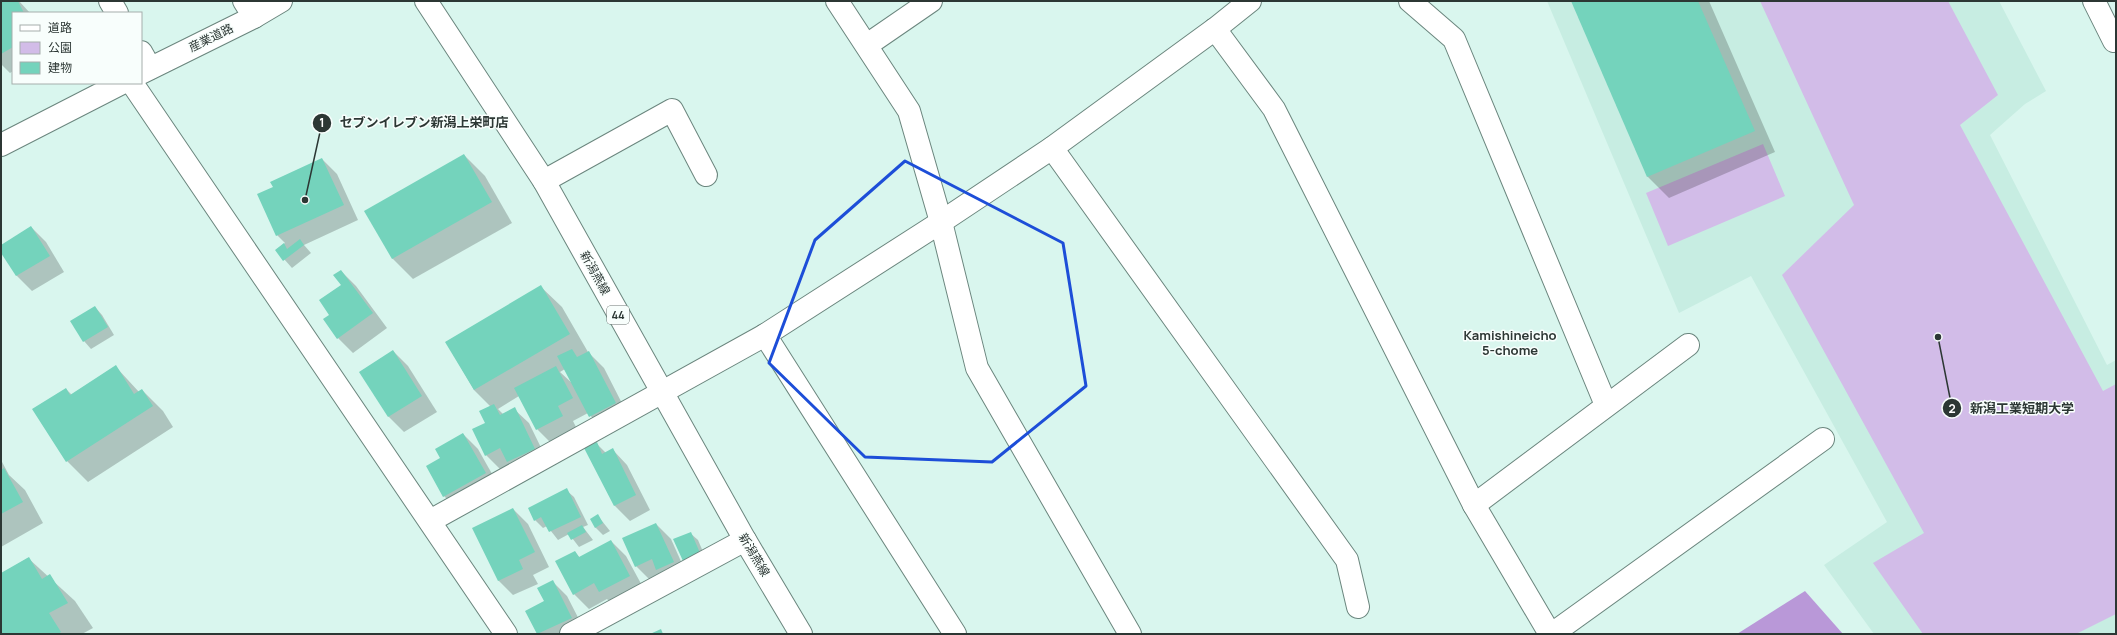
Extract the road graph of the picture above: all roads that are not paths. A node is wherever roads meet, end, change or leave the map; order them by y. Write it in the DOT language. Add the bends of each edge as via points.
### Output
graph roads {
  1 [pos="110,1"];
  2 [pos="281,1"];
  3 [pos="426,1"];
  4 [pos="837,1"];
  5 [pos="931,1"];
  6 [pos="1250,1"];
  7 [pos="1410,1"];
  8 [pos="2094,1"];
  9 [pos="249,9"];
  10 [pos="116,12"];
  11 [pos="1215,29"];
  12 [pos="2114,41"];
  13 [pos="867,45"];
  14 [pos="144,64"];
  15 [pos="120,84"];
  16 [pos="133,84"];
  17 [pos="1,146"];
  18 [pos="1052,148"];
  19 [pos="706,175"];
  20 [pos="544,181"];
  21 [pos="942,222"];
  22 [pos="765,335"];
  23 [pos="1688,346"];
  24 [pos="662,393"];
  25 [pos="1606,405"];
  26 [pos="1823,439"];
  27 [pos="1474,505"];
  28 [pos="430,522"];
  29 [pos="745,540"];
  30 [pos="1358,607"];
  31 [pos="506,634"];
  32 [pos="571,634"];
  33 [pos="801,634"];
  34 [pos="955,634"];
  35 [pos="1130,634"];
  36 [pos="1551,634"];
  1 -- 10 [label="street"];
  2 -- 9 [label="street, 産業道路"];
  3 -- 20 [label="street, 新潟燕線 / 44"];
  4 -- 13 [label="street"];
  5 -- 13 [label="street"];
  6 -- 11 [label="street"];
  7 -- 25 [label="street" via="1454,39"];
  8 -- 12 [label="street"];
  9 -- 14 [label="street, 産業道路"];
  11 -- 18 [label="street"];
  11 -- 27 [label="street" via="1274,109"];
  13 -- 21 [label="street" via="910,111"];
  15 -- 17 [label="street"];
  16 -- 28 [label="street"];
  18 -- 21 [label="street"];
  18 -- 30 [label="street" via="1347,560"];
  19 -- 20 [label="street" via="672,110"];
  20 -- 24 [label="street, 新潟燕線 / 44"];
  21 -- 22 [label="street"];
  21 -- 35 [label="street" via="977,368"];
  22 -- 24 [label="street"];
  22 -- 34 [label="street"];
  23 -- 25 [label="street"];
  24 -- 28 [label="street"];
  24 -- 29 [label="street, 新潟燕線 / 44"];
  25 -- 27 [label="street"];
  26 -- 36 [label="street"];
  27 -- 36 [label="street"];
  28 -- 31 [label="street"];
  29 -- 32 [label="street"];
  29 -- 33 [label="street, 新潟燕線 / 44"];
}
